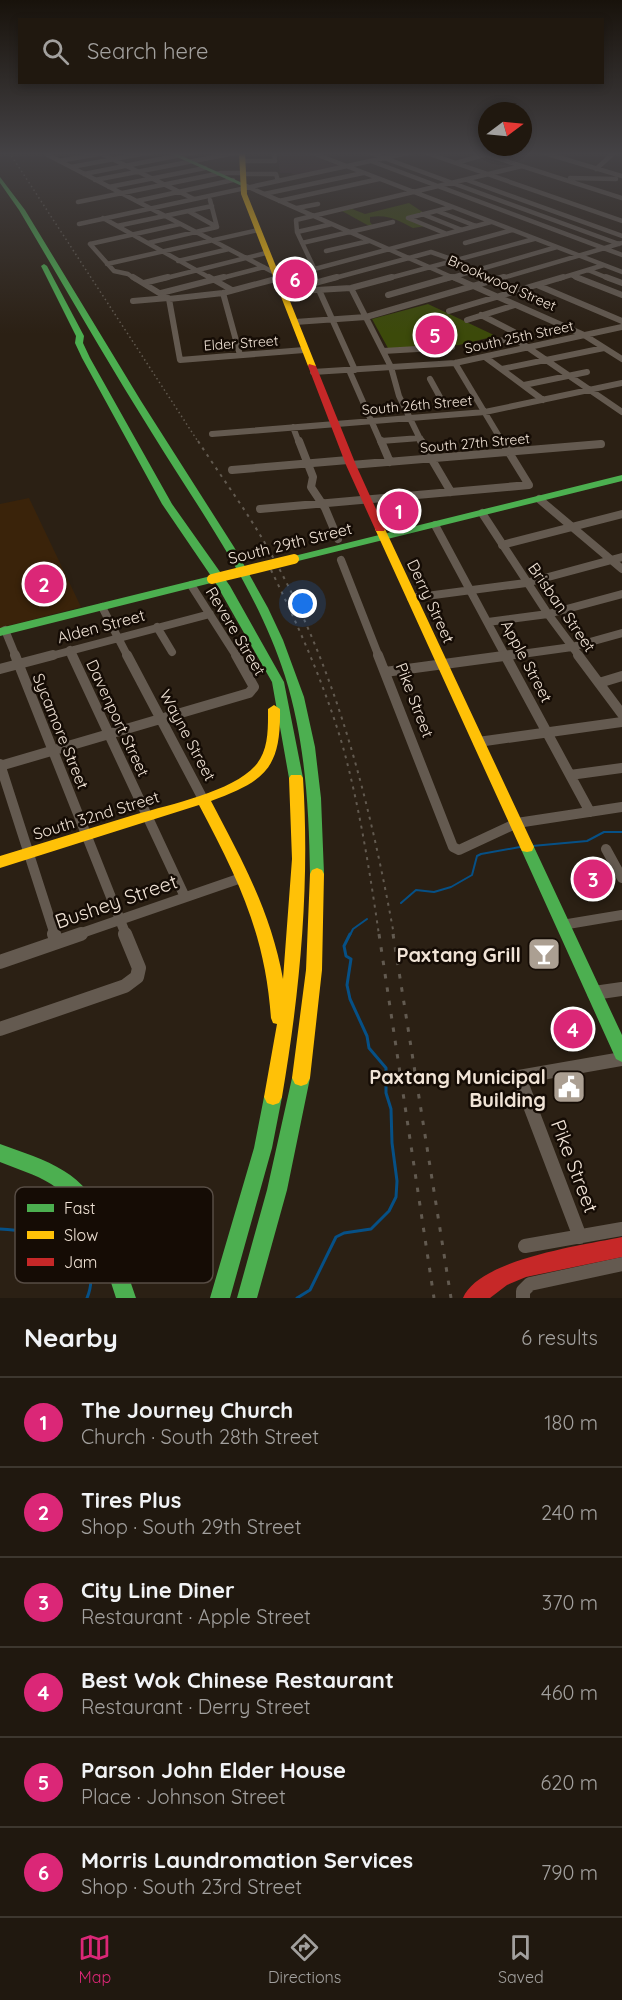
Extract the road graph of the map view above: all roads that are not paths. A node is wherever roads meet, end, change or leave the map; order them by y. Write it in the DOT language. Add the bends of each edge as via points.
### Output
graph roads {
  1 [pos="15,213"];
  2 [pos="23,213"];
  3 [pos="131,213"];
  4 [pos="159,213"];
  5 [pos="181,213"];
  6 [pos="191,213"];
  7 [pos="214,213"];
  8 [pos="253,213"];
  9 [pos="305,213"];
  10 [pos="327,213"];
  11 [pos="427,213"];
  12 [pos="443,213"];
  13 [pos="466,213"];
  14 [pos="510,213"];
  15 [pos="534,213"];
  16 [pos="557,213"];
  17 [pos="598,213"];
  18 [pos="125,214"];
  19 [pos="422,214"];
  20 [pos="165,216"];
  21 [pos="313,216"];
  22 [pos="103,218"];
  23 [pos="140,221"];
  24 [pos="622,221"];
  25 [pos="393,222"];
  26 [pos="491,222"];
  27 [pos="79,224"];
  28 [pos="180,224"];
  29 [pos="332,224"];
  30 [pos="117,226"];
  31 [pos="476,226"];
  32 [pos="217,227"];
  33 [pos="155,229"];
  34 [pos="258,230"];
  35 [pos="462,230"];
  36 [pos="512,230"];
  37 [pos="196,232"];
  38 [pos="297,232"];
  39 [pos="350,232"];
  40 [pos="132,234"];
  41 [pos="447,234"];
  42 [pos="622,236"];
  43 [pos="534,238"];
  44 [pos="369,240"];
  45 [pos="213,241"];
  46 [pos="148,243"];
  47 [pos="302,243"];
  48 [pos="621,244"];
  49 [pos="557,247"];
  50 [pos="605,248"];
  51 [pos="229,249"];
  52 [pos="388,249"];
  53 [pos="326,251"];
  54 [pos="162,252"];
  55 [pos="483,252"];
  56 [pos="266,253"];
  57 [pos="622,255"];
  58 [pos="468,256"];
  59 [pos="579,256"];
  60 [pos="247,258"];
  61 [pos="408,258"];
  62 [pos="454,260"];
  63 [pos="178,261"];
  64 [pos="107,264"];
  65 [pos="604,265"];
  66 [pos="490,266"];
  67 [pos="429,267"];
  68 [pos="314,268"];
  69 [pos="196,270"];
  70 [pos="588,270"];
  71 [pos="271,272"];
  72 [pos="622,272"];
  73 [pos="571,275"];
  74 [pos="451,277"];
  75 [pos="214,280"];
  76 [pos="379,281"];
  77 [pos="144,283"];
  78 [pos="622,284"];
  79 [pos="537,285"];
  80 [pos="474,286"];
  81 [pos="351,288"];
  82 [pos="232,290"];
  83 [pos="316,290"];
  84 [pos="282,292"];
  85 [pos="161,293"];
  86 [pos="223,293"];
  87 [pos="388,295"];
  88 [pos="622,295"];
  89 [pos="497,297"];
  90 [pos="169,298"];
  91 [pos="133,301"];
  92 [pos="515,305"];
  93 [pos="396,309"];
  94 [pos="449,311"];
  95 [pos="481,315"];
  96 [pos="366,317"];
  97 [pos="332,319"];
  98 [pos="466,320"];
  99 [pos="622,321"];
  100 [pos="295,322"];
  101 [pos="622,327"];
  102 [pos="584,335"];
  103 [pos="514,338"];
  104 [pos="474,346"];
  105 [pos="452,347"];
  106 [pos="528,347"];
  107 [pos="604,348"];
  108 [pos="304,350"];
  109 [pos="383,351"];
  110 [pos="240,355"];
  111 [pos="485,357"];
  112 [pos="622,359"];
  113 [pos="547,360"];
  114 [pos="455,363"];
  115 [pos="391,367"];
  116 [pos="502,369"];
  117 [pos="352,370"];
  118 [pos="313,372"];
  119 [pos="587,372"];
  120 [pos="570,376"];
  121 [pos="430,379"];
  122 [pos="622,383"];
  123 [pos="524,385"];
  124 [pos="590,390"];
  125 [pos="441,399"];
  126 [pos="543,400"];
  127 [pos="622,404"];
  128 [pos="613,406"];
  129 [pos="485,412"];
  130 [pos="622,412"];
  131 [pos="410,418"];
  132 [pos="372,421"];
  133 [pos="334,424"];
  134 [pos="293,427"];
  135 [pos="212,434"];
  136 [pos="420,438"];
  137 [pos="381,441"];
  138 [pos="601,444"];
  139 [pos="509,452"];
  140 [pos="430,459"];
  141 [pos="350,462"];
  142 [pos="390,462"];
  143 [pos="308,463"];
  144 [pos="232,470"];
  145 [pos="622,478"];
  146 [pos="450,492"];
  147 [pos="539,499"];
  148 [pos="367,500"];
  149 [pos="321,504"];
  150 [pos="260,509"];
  151 [pos="482,513"];
  152 [pos="622,514"];
  153 [pos="435,525"];
  154 [pos="573,527"];
  155 [pos="384,538"];
  156 [pos="338,539"];
  157 [pos="502,545"];
  158 [pos="622,557"];
  159 [pos="341,560"];
  160 [pos="612,560"];
  161 [pos="622,568"];
  162 [pos="526,583"];
  163 [pos="191,585"];
  164 [pos="470,590"];
  165 [pos="622,594"];
  166 [pos="411,598"];
  167 [pos="102,607"];
  168 [pos="210,614"];
  169 [pos="548,614"];
  170 [pos="488,622"];
  171 [pos="157,627"];
  172 [pos="2,631"];
  173 [pos="622,633"];
  174 [pos="118,637"];
  175 [pos="572,647"];
  176 [pos="70,650"];
  177 [pos="172,652"];
  178 [pos="506,656"];
  179 [pos="269,663"];
  180 [pos="17,664"];
  181 [pos="442,664"];
  182 [pos="0,669"];
  183 [pos="385,672"];
  184 [pos="622,676"];
  185 [pos="599,684"];
  186 [pos="622,714"];
  187 [pos="161,719"];
  188 [pos="622,722"];
  189 [pos="547,732"];
  190 [pos="109,734"];
  191 [pos="478,742"];
  192 [pos="54,750"];
  193 [pos="0,765"];
  194 [pos="622,768"];
  195 [pos="570,776"];
  196 [pos="203,799"];
  197 [pos="622,807"];
  198 [pos="590,812"];
  199 [pos="148,816"];
  200 [pos="517,823"];
  201 [pos="87,835"];
  202 [pos="606,849"];
  203 [pos="28,853"];
  204 [pos="0,862"];
  205 [pos="244,877"];
  206 [pos="622,878"];
  207 [pos="185,897"];
  208 [pos="622,915"];
  209 [pos="120,920"];
  210 [pos="562,925"];
  211 [pos="57,942"];
  212 [pos="0,962"];
  213 [pos="622,989"];
  214 [pos="594,993"];
  215 [pos="0,1029"];
  216 [pos="622,1056"];
  217 [pos="278,1080"];
  218 [pos="0,1153"];
  219 [pos="71,1187"];
  220 [pos="622,1229"];
  221 [pos="580,1237"];
  222 [pos="525,1246"];
  223 [pos="622,1247"];
  224 [pos="622,1264"];
  225 [pos="120,1283"];
  226 [pos="248,1295"];
  227 [pos="126,1298"];
  228 [pos="220,1298"];
  229 [pos="473,1298"];
  230 [pos="523,1298"];
  1 -- 179 [label="main road" via="80,336 86,358 157,486 224,586"];
  2 -- 226 [label="main road" via="239,564 290,673 300,712 315,792 317,946 288,1154"];
  3 -- 18 [label="street"];
  4 -- 20 [label="street"];
  5 -- 20 [label="street"];
  6 -- 32 [label="street"];
  7 -- 32 [label="street"];
  8 -- 34 [label="main road, Derry Street"];
  9 -- 21 [label="street, Brookwood Street"];
  10 -- 21 [label="street"];
  11 -- 19 [label="street"];
  12 -- 31 [label="street"];
  13 -- 26 [label="street"];
  14 -- 50 [label="street"];
  15 -- 48 [label="street"];
  16 -- 42 [label="street"];
  17 -- 24 [label="street"];
  18 -- 22 [label="street"];
  18 -- 23 [label="street"];
  19 -- 35 [label="street"];
  19 -- 41 [label="street" via="408,218"];
  20 -- 23 [label="street"];
  20 -- 28 [label="street"];
  21 -- 29 [label="street, Brookwood Street"];
  21 -- 38 [label="street" via="296,220"];
  22 -- 27 [label="street"];
  22 -- 30 [label="street"];
  23 -- 30 [label="street"];
  23 -- 33 [label="street"];
  25 -- 39 [label="street"];
  26 -- 31 [label="street"];
  26 -- 36 [label="street"];
  28 -- 33 [label="street"];
  28 -- 37 [label="street"];
  29 -- 38 [label="street"];
  29 -- 39 [label="street, Brookwood Street"];
  30 -- 40 [label="street"];
  31 -- 35 [label="street"];
  32 -- 37 [label="street"];
  33 -- 40 [label="street"];
  34 -- 45 [label="street"];
  34 -- 56 [label="main road, Derry Street"];
  35 -- 41 [label="street"];
  36 -- 43 [label="street"];
  36 -- 55 [label="street" via="465,243"];
  37 -- 45 [label="street"];
  37 -- 46 [label="street"];
  38 -- 47 [label="street"];
  39 -- 44 [label="street, Brookwood Street"];
  39 -- 47 [label="street"];
  40 -- 46 [label="street"];
  40 -- 64 [label="street" via="90,244"];
  41 -- 52 [label="street"];
  43 -- 49 [label="street"];
  43 -- 55 [label="street"];
  44 -- 52 [label="street, Brookwood Street"];
  44 -- 53 [label="street"];
  45 -- 51 [label="street"];
  45 -- 54 [label="street"];
  46 -- 54 [label="street"];
  47 -- 68 [label="street"];
  48 -- 50 [label="street"];
  49 -- 59 [label="street"];
  49 -- 66 [label="street"];
  50 -- 57 [label="street"];
  50 -- 59 [label="street"];
  51 -- 60 [label="street"];
  51 -- 63 [label="street"];
  52 -- 61 [label="street, Brookwood Street"];
  52 -- 68 [label="street"];
  54 -- 63 [label="street"];
  54 -- 64 [label="street"];
  55 -- 58 [label="street"];
  56 -- 60 [label="street"];
  56 -- 71 [label="main road, Derry Street"];
  58 -- 62 [label="street"];
  58 -- 66 [label="street"];
  59 -- 65 [label="street"];
  59 -- 80 [label="street"];
  60 -- 69 [label="street"];
  60 -- 71 [label="street"];
  61 -- 62 [label="street" via="432,251"];
  61 -- 67 [label="street, Brookwood Street"];
  61 -- 83 [label="street" via="312,284"];
  62 -- 67 [label="street"];
  63 -- 69 [label="street"];
  64 -- 77 [label="street" via="114,271"];
  65 -- 70 [label="street"];
  65 -- 72 [label="street"];
  66 -- 74 [label="street"];
  67 -- 74 [label="street, Brookwood Street"];
  67 -- 76 [label="street"];
  68 -- 71 [label="street"];
  69 -- 75 [label="street"];
  69 -- 77 [label="street"];
  70 -- 73 [label="street"];
  70 -- 78 [label="street"];
  71 -- 75 [label="street"];
  71 -- 82 [label="street"];
  71 -- 84 [label="main road, Derry Street"];
  73 -- 79 [label="street"];
  73 -- 88 [label="street"];
  74 -- 80 [label="street, Brookwood Street"];
  74 -- 87 [label="street"];
  75 -- 82 [label="street"];
  75 -- 85 [label="street"];
  76 -- 81 [label="street"];
  76 -- 87 [label="street"];
  77 -- 85 [label="street"];
  79 -- 89 [label="street"];
  79 -- 99 [label="street"];
  80 -- 89 [label="street, Brookwood Street"];
  80 -- 93 [label="street"];
  81 -- 83 [label="street"];
  81 -- 96 [label="street"];
  82 -- 86 [label="street"];
  83 -- 84 [label="street"];
  83 -- 97 [label="street"];
  84 -- 100 [label="main road, Derry Street"];
  85 -- 90 [label="street"];
  86 -- 90 [label="street"];
  86 -- 110 [label="street"];
  87 -- 93 [label="street"];
  89 -- 92 [label="street, Brookwood Street"];
  89 -- 94 [label="street"];
  90 -- 91 [label="street"];
  90 -- 110 [label="street, Elder Street" via="180,360"];
  92 -- 95 [label="street"];
  92 -- 102 [label="street, Brookwood Street"];
  93 -- 96 [label="street"];
  95 -- 98 [label="street"];
  95 -- 103 [label="street" via="514,332"];
  96 -- 97 [label="street"];
  96 -- 109 [label="street"];
  97 -- 100 [label="street"];
  97 -- 117 [label="street"];
  100 -- 108 [label="main road, Derry Street"];
  101 -- 102 [label="street, South 25th Street"];
  102 -- 106 [label="street, South 25th Street"];
  102 -- 107 [label="street, Brookwood Street"];
  103 -- 104 [label="street"];
  103 -- 106 [label="street"];
  105 -- 109 [label="street"];
  106 -- 111 [label="street, South 25th Street"];
  106 -- 113 [label="street"];
  107 -- 112 [label="street, Brookwood Street"];
  107 -- 113 [label="street"];
  108 -- 110 [label="street, Elder Street"];
  108 -- 118 [label="main road, Derry Street"];
  109 -- 115 [label="street"];
  111 -- 114 [label="street, South 25th Street"];
  111 -- 116 [label="street"];
  113 -- 116 [label="street"];
  113 -- 120 [label="street"];
  114 -- 115 [label="street, South 25th Street"];
  114 -- 129 [label="street"];
  115 -- 117 [label="street, South 25th Street"];
  115 -- 131 [label="street" via="392,382"];
  116 -- 123 [label="street"];
  117 -- 118 [label="street, South 25th Street"];
  117 -- 132 [label="street"];
  118 -- 133 [label="main road, Derry Street"];
  119 -- 120 [label="street"];
  120 -- 123 [label="street"];
  120 -- 124 [label="street"];
  121 -- 125 [label="street"];
  122 -- 124 [label="street, South 26th Street"];
  123 -- 126 [label="street"];
  124 -- 126 [label="street, South 26th Street"];
  124 -- 128 [label="street"];
  126 -- 129 [label="street, South 26th Street"];
  127 -- 128 [label="street"];
  128 -- 130 [label="street"];
  129 -- 131 [label="street, South 26th Street"];
  129 -- 139 [label="street"];
  131 -- 132 [label="street, South 26th Street"];
  131 -- 136 [label="street"];
  132 -- 133 [label="street, South 26th Street"];
  132 -- 137 [label="street"];
  133 -- 134 [label="street, South 26th Street"];
  133 -- 141 [label="main road, Derry Street"];
  134 -- 135 [label="street, South 26th Street"];
  134 -- 143 [label="street"];
  136 -- 137 [label="street"];
  136 -- 140 [label="street"];
  137 -- 142 [label="street"];
  138 -- 139 [label="street, South 27th Street"];
  139 -- 140 [label="street, South 27th Street"];
  139 -- 146 [label="street" via="529,485"];
  140 -- 142 [label="street, South 27th Street"];
  140 -- 146 [label="street"];
  141 -- 142 [label="street, South 27th Street"];
  141 -- 143 [label="street, South 27th Street"];
  141 -- 148 [label="main road, Derry Street"];
  143 -- 144 [label="street, South 27th Street"];
  143 -- 149 [label="street" via="314,477 311,487"];
  145 -- 147 [label="main road, South 29th Street"];
  146 -- 148 [label="street"];
  147 -- 151 [label="main road, South 29th Street"];
  147 -- 154 [label="street"];
  148 -- 149 [label="street"];
  148 -- 155 [label="main road, Derry Street"];
  149 -- 150 [label="street"];
  149 -- 156 [label="street"];
  151 -- 153 [label="main road, South 29th Street"];
  151 -- 157 [label="street, Brisban Street"];
  152 -- 154 [label="street"];
  153 -- 155 [label="main road, South 29th Street"];
  153 -- 164 [label="street, Apple Street"];
  154 -- 157 [label="street"];
  154 -- 160 [label="street"];
  155 -- 163 [label="main road, South 29th Street, bridge"];
  155 -- 166 [label="main road, Derry Street"];
  157 -- 162 [label="street, Brisban Street"];
  158 -- 160 [label="street"];
  159 -- 183 [label="street, Pike Street"];
  160 -- 161 [label="street"];
  160 -- 162 [label="street"];
  162 -- 164 [label="street"];
  162 -- 169 [label="street, Brisban Street"];
  163 -- 167 [label="main road, South 29th Street"];
  163 -- 168 [label="street, Revere Street"];
  164 -- 166 [label="street"];
  164 -- 170 [label="street, Apple Street"];
  165 -- 169 [label="street"];
  166 -- 181 [label="main road, Derry Street"];
  167 -- 172 [label="main road, South 29th Street"];
  167 -- 174 [label="street, Wayne Street"];
  168 -- 171 [label="street, Alden Street"];
  168 -- 187 [label="street, Revere Street" via="254,687 249,693"];
  169 -- 170 [label="street"];
  169 -- 175 [label="street, Brisban Street"];
  170 -- 178 [label="street, Apple Street"];
  171 -- 174 [label="street, Alden Street"];
  171 -- 177 [label="street"];
  172 -- 180 [label="street, Sycamore Street"];
  173 -- 175 [label="street"];
  174 -- 176 [label="street, Alden Street"];
  174 -- 187 [label="street, Wayne Street"];
  175 -- 178 [label="street"];
  175 -- 185 [label="street, Brisban Street"];
  176 -- 180 [label="street, Alden Street"];
  176 -- 190 [label="street, Davenport Street"];
  178 -- 181 [label="street"];
  178 -- 189 [label="street, Apple Street"];
  179 -- 196 [label="main road, South 32nd Street" via="276,722 270,758 250,781"];
  179 -- 217 [label="main road" via="278,682 294,761 298,836 296,945"];
  180 -- 182 [label="street, Alden Street"];
  180 -- 192 [label="street, Sycamore Street"];
  181 -- 183 [label="street"];
  181 -- 191 [label="main road, Derry Street"];
  183 -- 200 [label="street, Pike Street" via="453,847 459,850"];
  184 -- 185 [label="street"];
  185 -- 186 [label="street, Brisban Street"];
  187 -- 190 [label="street"];
  187 -- 196 [label="street, Wayne Street"];
  188 -- 189 [label="street"];
  189 -- 191 [label="street"];
  189 -- 195 [label="street, Apple Street"];
  190 -- 192 [label="street"];
  190 -- 199 [label="street, Davenport Street"];
  191 -- 200 [label="main road, Derry Street"];
  192 -- 193 [label="street"];
  192 -- 201 [label="street, Sycamore Street"];
  193 -- 203 [label="street"];
  194 -- 195 [label="street"];
  195 -- 198 [label="street, Apple Street"];
  196 -- 199 [label="main road, South 32nd Street"];
  196 -- 205 [label="main road, Wayne Street"];
  197 -- 198 [label="street"];
  198 -- 200 [label="street"];
  199 -- 201 [label="main road, South 32nd Street"];
  199 -- 207 [label="street, Davenport Street"];
  200 -- 210 [label="main road, Derry Street"];
  201 -- 203 [label="main road, South 32nd Street"];
  201 -- 209 [label="street, Sycamore Street"];
  202 -- 206 [label="street"];
  203 -- 204 [label="main road, South 32nd Street"];
  203 -- 211 [label="street"];
  205 -- 207 [label="street, Bushey Street"];
  205 -- 217 [label="main road, Wayne Street" via="260,915 276,972"];
  207 -- 209 [label="street, Bushey Street"];
  208 -- 210 [label="street"];
  209 -- 211 [label="street, Bushey Street"];
  209 -- 215 [label="street, Sycamore Street" via="139,968 137,977 125,986"];
  210 -- 214 [label="main road, Derry Street"];
  211 -- 212 [label="street, Bushey Street"];
  213 -- 214 [label="street"];
  214 -- 216 [label="main road, Derry Street"];
  216 -- 221 [label="street, Pike Street" via="519,1077"];
  217 -- 228 [label="main road"];
  218 -- 219 [label="main road"];
  220 -- 221 [label="street"];
  221 -- 222 [label="street"];
  223 -- 229 [label="main road" via="526,1267 500,1278"];
  224 -- 230 [label="street" via="530,1284 523,1291"];
  225 -- 227 [label="main road"];
}
